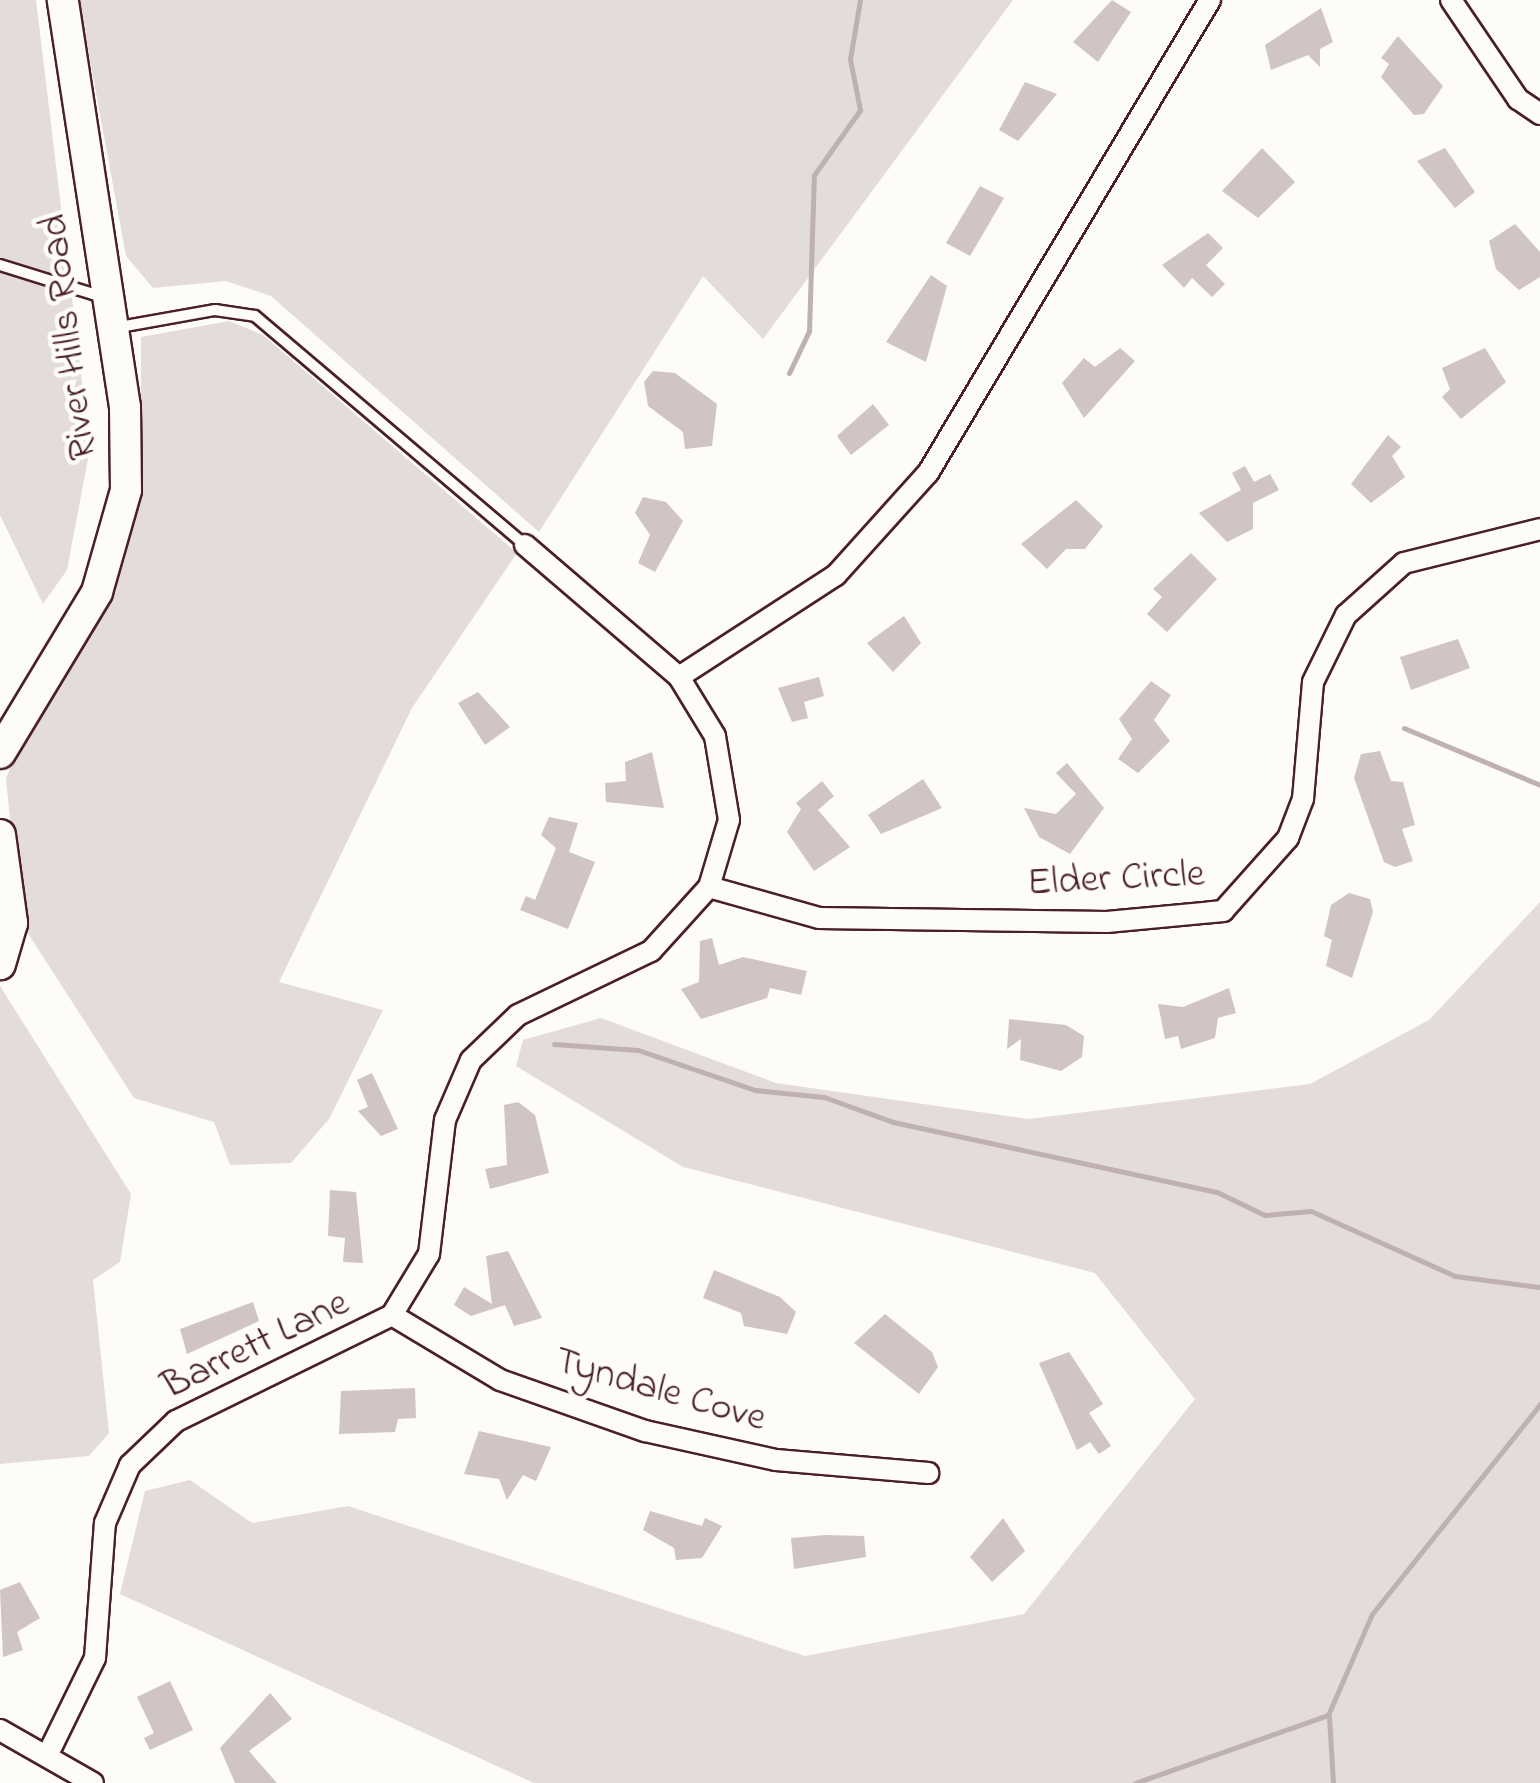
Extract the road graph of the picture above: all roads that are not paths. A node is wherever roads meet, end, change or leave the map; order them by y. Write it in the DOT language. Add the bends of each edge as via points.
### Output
graph roads {
  1 [pos="63,0"];
  2 [pos="1210,0"];
  3 [pos="1452,0"];
  4 [pos="1540,114"];
  5 [pos="0,266"];
  6 [pos="111,313"];
  7 [pos="1540,530"];
  8 [pos="525,546"];
  9 [pos="679,677"];
  10 [pos="0,753"];
  11 [pos="0,835"];
  12 [pos="709,887"];
  13 [pos="0,964"];
  14 [pos="392,1315"];
  15 [pos="928,1473"];
  16 [pos="0,1730"];
  17 [pos="48,1756"];
  18 [pos="94,1783"];
  1 -- 6 [label="street, River Hills Road"];
  2 -- 9 [label="street" via="928,472 836,575"];
  3 -- 4 [label="street" via="1518,99"];
  5 -- 6 [label="lane"];
  6 -- 8 [label="lane" via="215,310 255,316"];
  6 -- 10 [label="street, River Hills Road" via="127,451 120,526 80,628"];
  7 -- 12 [label="street, Elder Circle" via="1404,563 1346,615 1313,682 1303,799 1288,838 1223,911 1107,922 819,918"];
  8 -- 9 [label="street, Barrett Lane"];
  9 -- 12 [label="street, Barrett Lane" via="715,736 724,773 729,820"];
  11 -- 13 [label="street" via="12,923"];
  12 -- 14 [label="street, Barrett Lane" via="652,952 518,1015 471,1060 445,1120 429,1254"];
  14 -- 15 [label="street, Tyndale Cove" via="500,1380 645,1431 776,1460"];
  14 -- 17 [label="street, Barrett Lane" via="176,1420 130,1465 105,1524 94,1658"];
  16 -- 17 [label="street"];
  17 -- 18 [label="street"];
}
